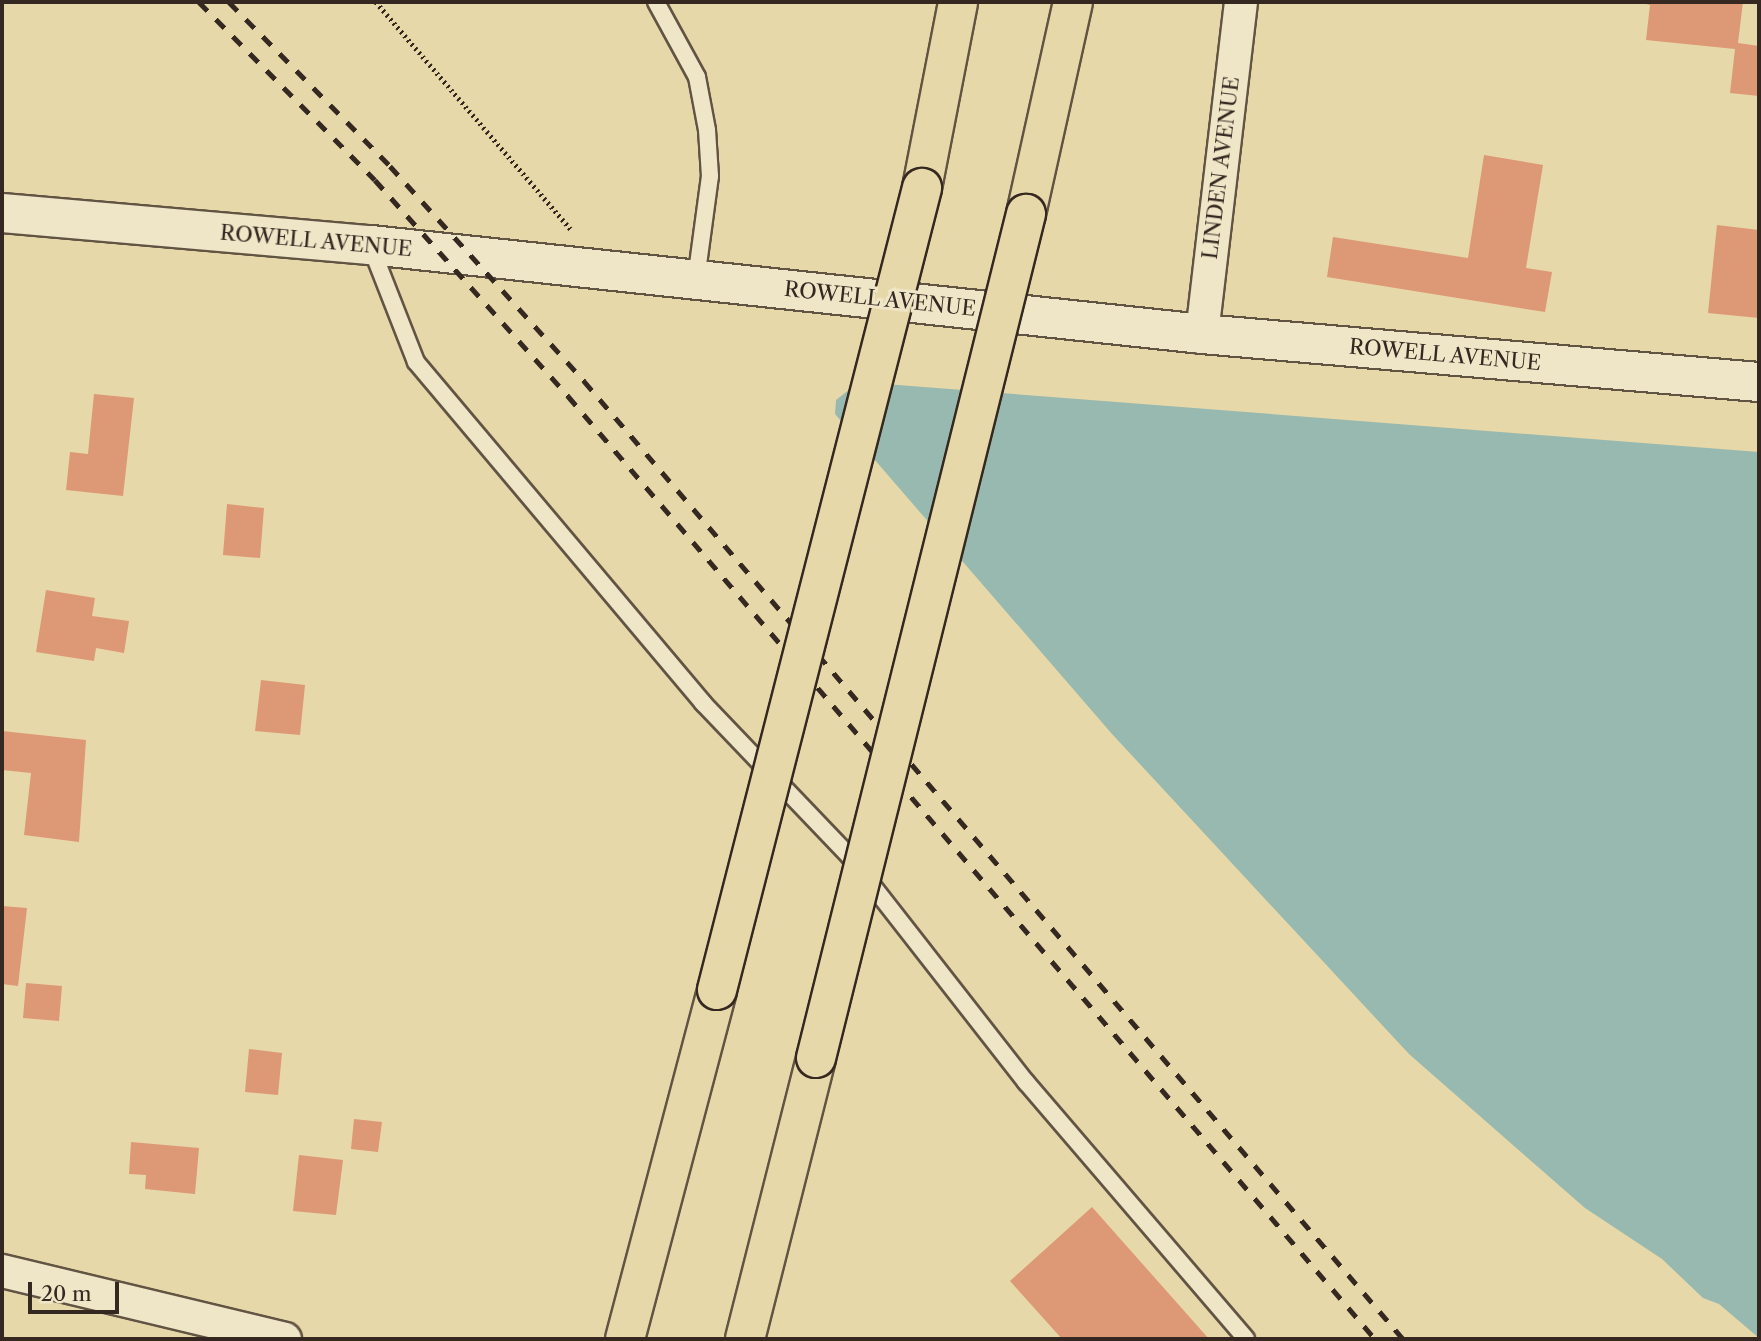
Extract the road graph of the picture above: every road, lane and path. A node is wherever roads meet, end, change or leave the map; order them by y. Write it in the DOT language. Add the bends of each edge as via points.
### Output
graph roads {
  1 [pos="376,2"];
  2 [pos="656,2"];
  3 [pos="958,2"];
  4 [pos="1073,2"];
  5 [pos="1241,2"];
  6 [pos="2,213"];
  7 [pos="371,245"];
  8 [pos="588,271"];
  9 [pos="696,280"];
  10 [pos="1202,334"];
  11 [pos="1759,382"];
  12 [pos="2,1271"];
  13 [pos="285,1339"];
  14 [pos="625,1339"];
  15 [pos="745,1339"];
  16 [pos="1246,1339"];
  1 -- 8 [label="path" via="572,232"];
  2 -- 9 [label="lane" via="697,77 707,130 710,176"];
  3 -- 14 [label="highway, bridge" via="922,188"];
  4 -- 15 [label="highway, bridge" via="1026,214"];
  5 -- 10 [label="street, LINDEN AVENUE"];
  6 -- 7 [label="street, ROWELL AVENUE"];
  7 -- 8 [label="street, ROWELL AVENUE"];
  7 -- 16 [label="lane" via="416,362 703,703 850,857 1026,1082"];
  8 -- 9 [label="street, ROWELL AVENUE"];
  9 -- 10 [label="street, ROWELL AVENUE"];
  10 -- 11 [label="street, ROWELL AVENUE"];
  12 -- 13 [label="street"];
}
